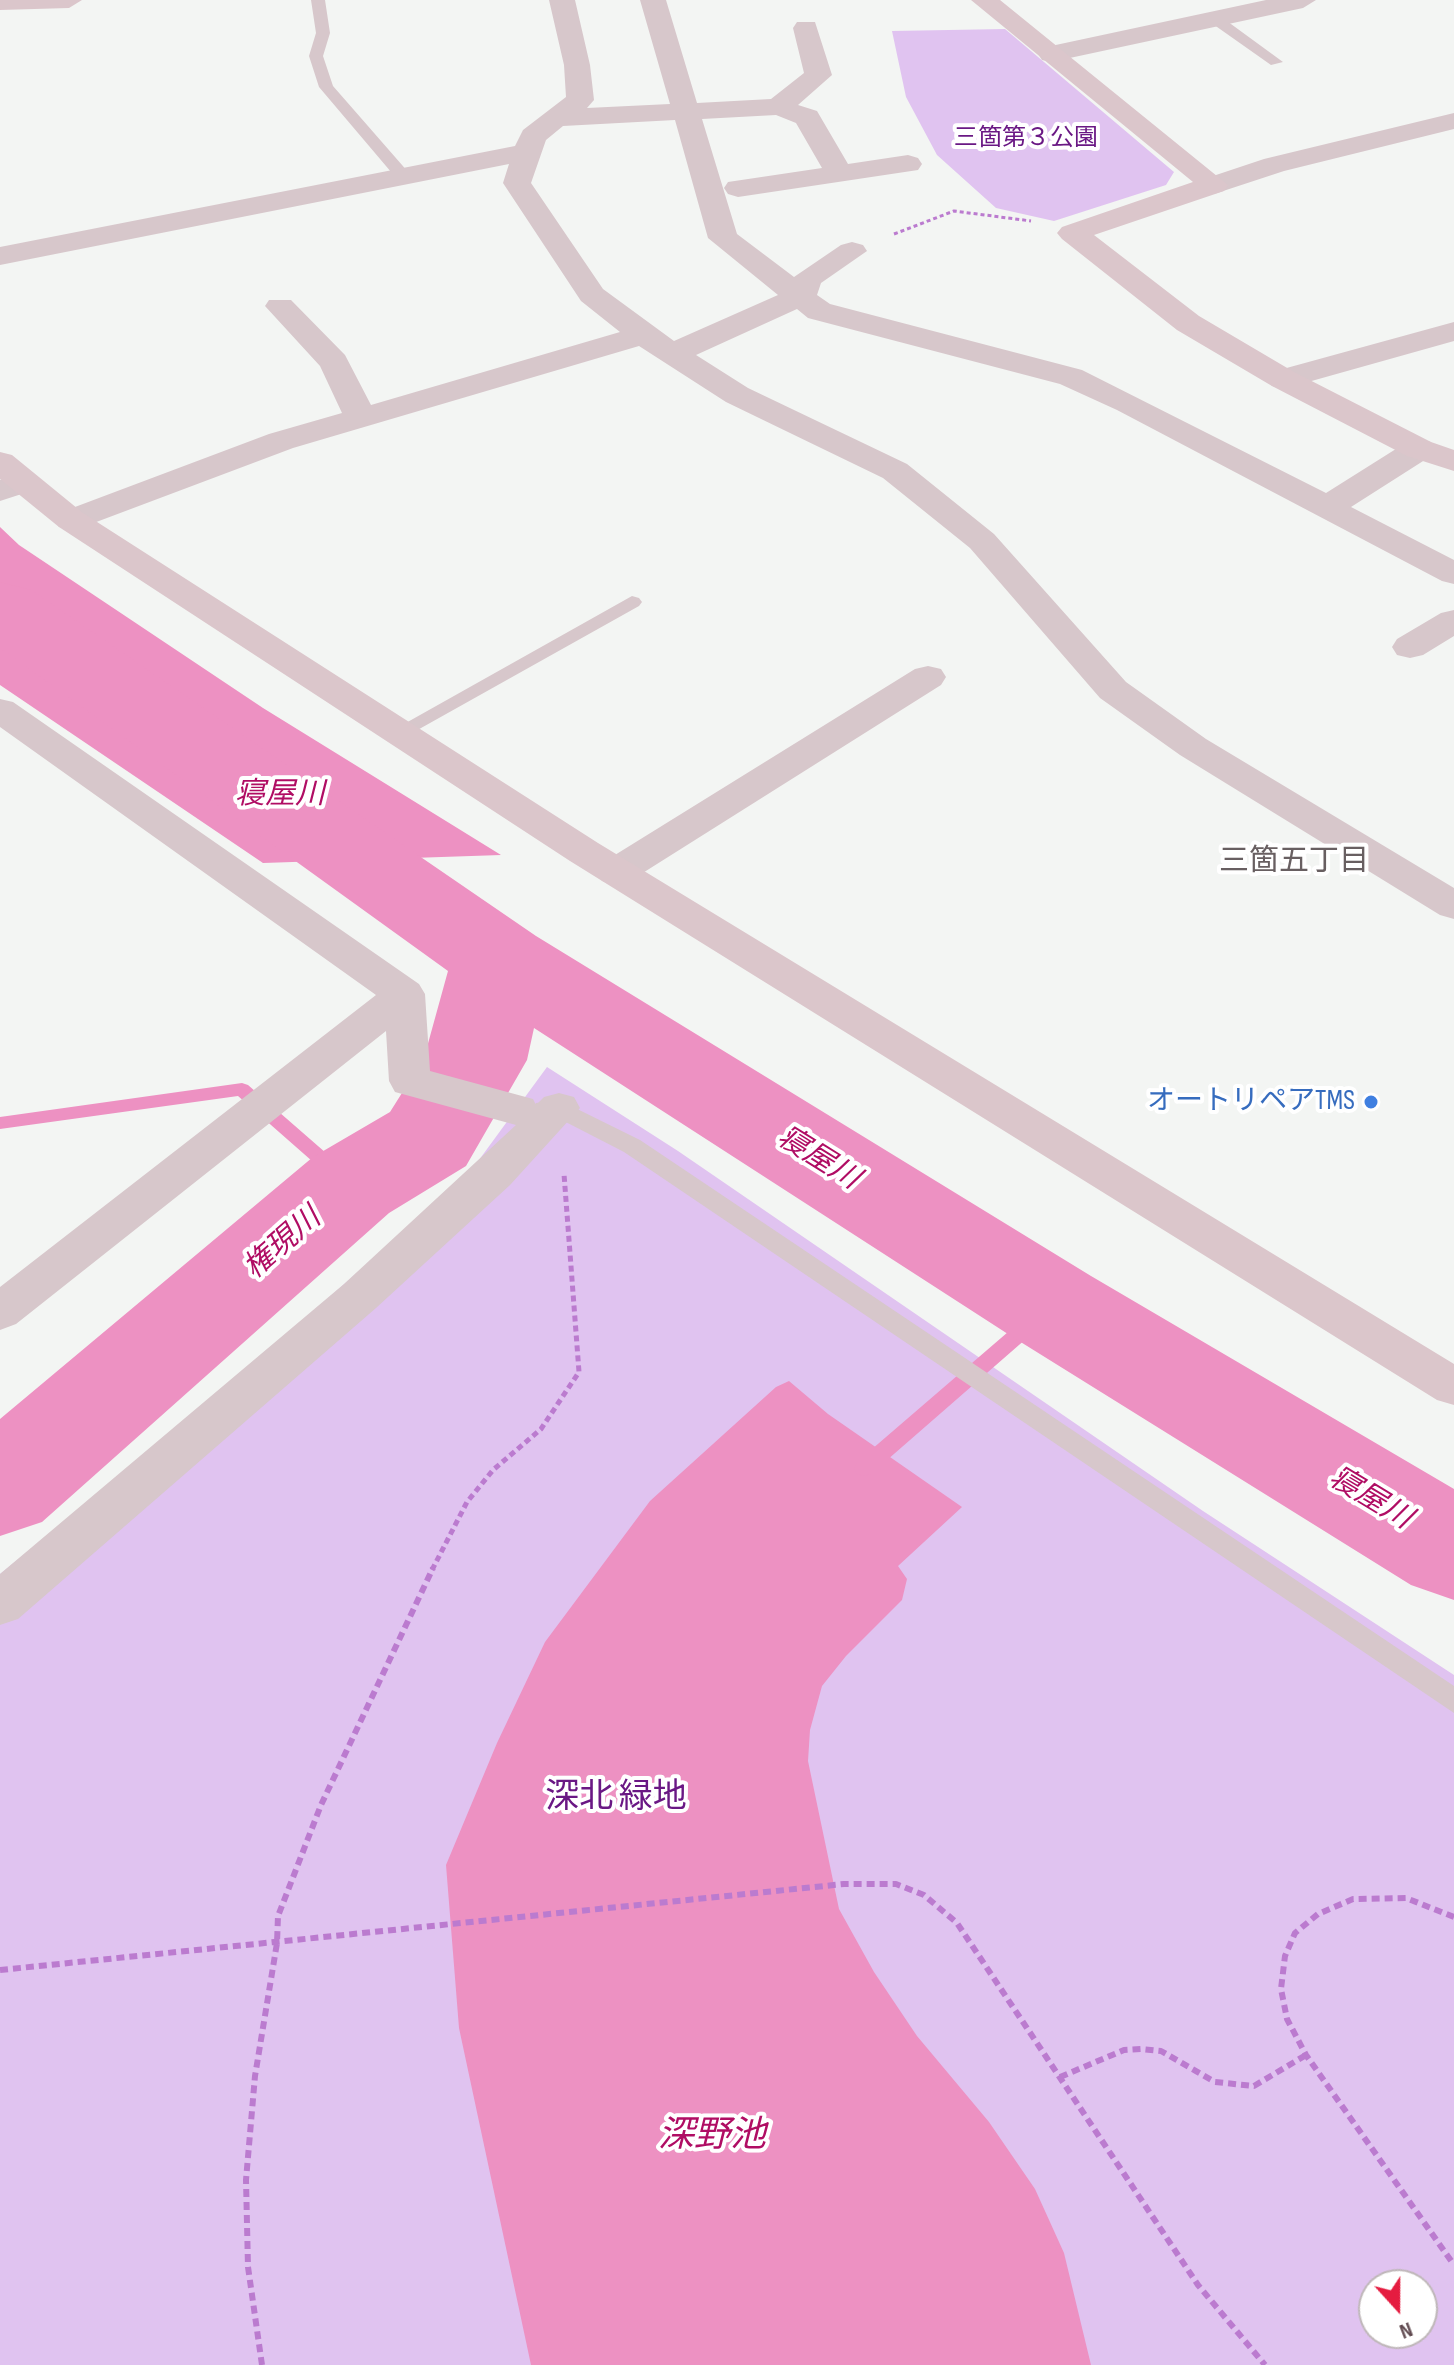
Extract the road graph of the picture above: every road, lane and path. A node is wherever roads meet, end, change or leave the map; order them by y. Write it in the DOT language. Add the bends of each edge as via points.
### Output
graph roads {
  1 [pos="69,0"];
  2 [pos="318,0"];
  3 [pos="562,0"];
  4 [pos="653,0"];
  5 [pos="984,0"];
  6 [pos="1303,0"];
  7 [pos="0,2"];
  8 [pos="1215,19"];
  9 [pos="806,28"];
  10 [pos="1051,54"];
  11 [pos="1276,62"];
  12 [pos="778,107"];
  13 [pos="683,112"];
  14 [pos="559,118"];
  15 [pos="1454,121"];
  16 [pos="529,152"];
  17 [pos="908,164"];
  18 [pos="840,174"];
  19 [pos="403,176"];
  20 [pos="1214,185"];
  21 [pos="738,188"];
  22 [pos="1072,233"];
  23 [pos="852,251"];
  24 [pos="0,256"];
  25 [pos="801,296"];
  26 [pos="280,306"];
  27 [pos="1454,331"];
  28 [pos="658,344"];
  29 [pos="1283,379"];
  30 [pos="361,418"];
  31 [pos="1419,449"];
  32 [pos="1454,461"];
  33 [pos="7,479"];
  34 [pos="1326,508"];
  35 [pos="71,520"];
  36 [pos="1454,574"];
  37 [pos="632,602"];
  38 [pos="1454,621"];
  39 [pos="1410,647"];
  40 [pos="928,677"];
  41 [pos="0,710"];
  42 [pos="398,733"];
  43 [pos="616,872"];
  44 [pos="1454,906"];
  45 [pos="404,994"];
  46 [pos="538,1109"];
  47 [pos="0,1312"];
  48 [pos="1448,1376"];
  49 [pos="0,1604"];
  50 [pos="1454,1701"];
  51 [pos="1454,1917"];
  52 [pos="277,1943"];
  53 [pos="0,1970"];
  54 [pos="1306,2055"];
  55 [pos="1060,2077"];
  56 [pos="1454,2265"];
  57 [pos="262,2365"];
  58 [pos="1265,2365"];
  1 -- 7 [label="street"];
  2 -- 19 [label="lane" via="323,33 316,56 326,87"];
  3 -- 14 [label="street" via="580,100"];
  4 -- 13 [label="street"];
  5 -- 10 [label="street"];
  6 -- 8 [label="street"];
  8 -- 10 [label="street"];
  8 -- 11 [label="lane"];
  9 -- 12 [label="street" via="818,75"];
  10 -- 20 [label="street"];
  12 -- 13 [label="street"];
  12 -- 18 [label="street" via="807,117"];
  13 -- 14 [label="street"];
  13 -- 25 [label="street" via="723,238"];
  14 -- 16 [label="street" via="533,136"];
  15 -- 20 [label="street"];
  16 -- 19 [label="street"];
  16 -- 28 [label="street" via="517,183 592,295"];
  17 -- 18 [label="street"];
  18 -- 21 [label="street"];
  19 -- 24 [label="street"];
  20 -- 22 [label="street"];
  22 -- 23 [label="path" via="988,213 954,211"];
  22 -- 29 [label="street" via="1188,323"];
  23 -- 25 [label="street" via="808,278"];
  25 -- 28 [label="street"];
  25 -- 34 [label="street" via="819,311 1071,377"];
  26 -- 30 [label="street" via="334,362"];
  27 -- 29 [label="street"];
  28 -- 30 [label="street"];
  28 -- 44 [label="street" via="737,395 895,471 982,541 1113,690 1193,747"];
  29 -- 31 [label="street"];
  30 -- 35 [label="street" via="267,446"];
  31 -- 32 [label="street"];
  31 -- 34 [label="street"];
  33 -- 35 [label="street"];
  34 -- 36 [label="street"];
  35 -- 42 [label="street"];
  37 -- 42 [label="lane"];
  38 -- 39 [label="street"];
  40 -- 43 [label="street"];
  41 -- 45 [label="street"];
  42 -- 43 [label="street"];
  43 -- 48 [label="street"];
  45 -- 46 [label="street" via="410,1081"];
  45 -- 47 [label="street"];
  46 -- 49 [label="street" via="494,1174 360,1296"];
  46 -- 50 [label="lane" via="632,1146"];
  46 -- 52 [label="path" via="579,1372 541,1429 493,1470 467,1502 404,1623 321,1805 278,1916"];
  51 -- 54 [label="path" via="1406,1898 1353,1899 1318,1914 1295,1933 1285,1956 1281,1989 1287,2019"];
  52 -- 53 [label="path"];
  52 -- 55 [label="path" via="844,1884 896,1884 924,1895 957,1923"];
  52 -- 57 [label="path" via="255,2076 246,2180 248,2267"];
  54 -- 55 [label="path" via="1254,2086 1215,2082 1169,2055 1141,2049 1124,2050"];
  54 -- 56 [label="path"];
  55 -- 58 [label="path" via="1198,2285"];
}
